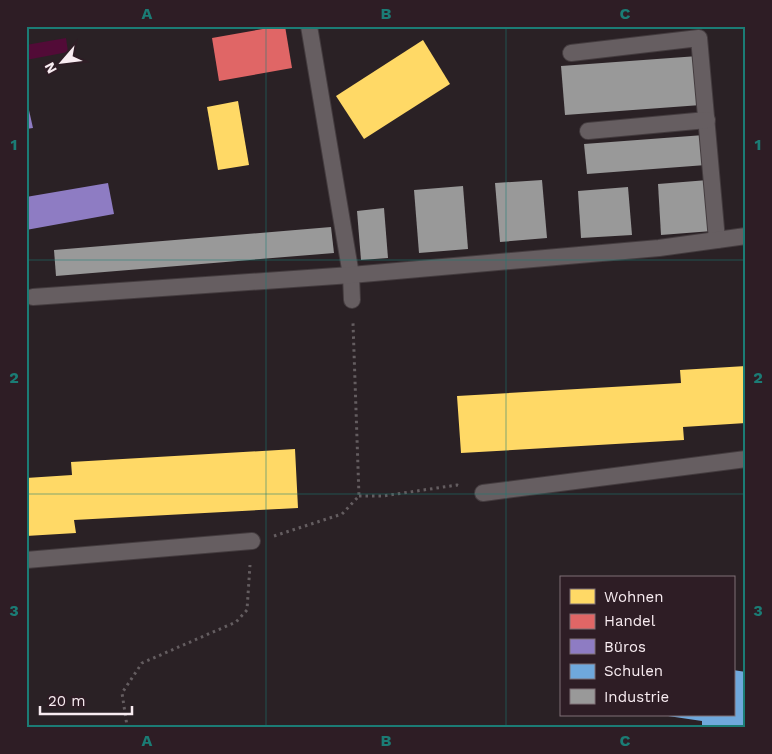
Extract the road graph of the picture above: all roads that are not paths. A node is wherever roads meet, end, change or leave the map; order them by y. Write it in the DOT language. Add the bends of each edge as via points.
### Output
graph roads {
  1 [pos="309,26"];
  2 [pos="571,53"];
  3 [pos="707,120"];
  4 [pos="588,131"];
  5 [pos="746,236"];
  6 [pos="717,240"];
  7 [pos="351,274"];
  8 [pos="33,297"];
  9 [pos="352,300"];
  10 [pos="746,459"];
  11 [pos="482,493"];
  12 [pos="252,541"];
  13 [pos="26,560"];
  1 -- 7 [label="lane"];
  2 -- 3 [label="lane" via="699,38"];
  3 -- 4 [label="lane"];
  3 -- 6 [label="lane"];
  5 -- 6 [label="lane"];
  6 -- 7 [label="lane" via="659,248"];
  7 -- 8 [label="lane"];
  7 -- 9 [label="lane"];
  10 -- 11 [label="lane"];
  12 -- 13 [label="lane"];
}
